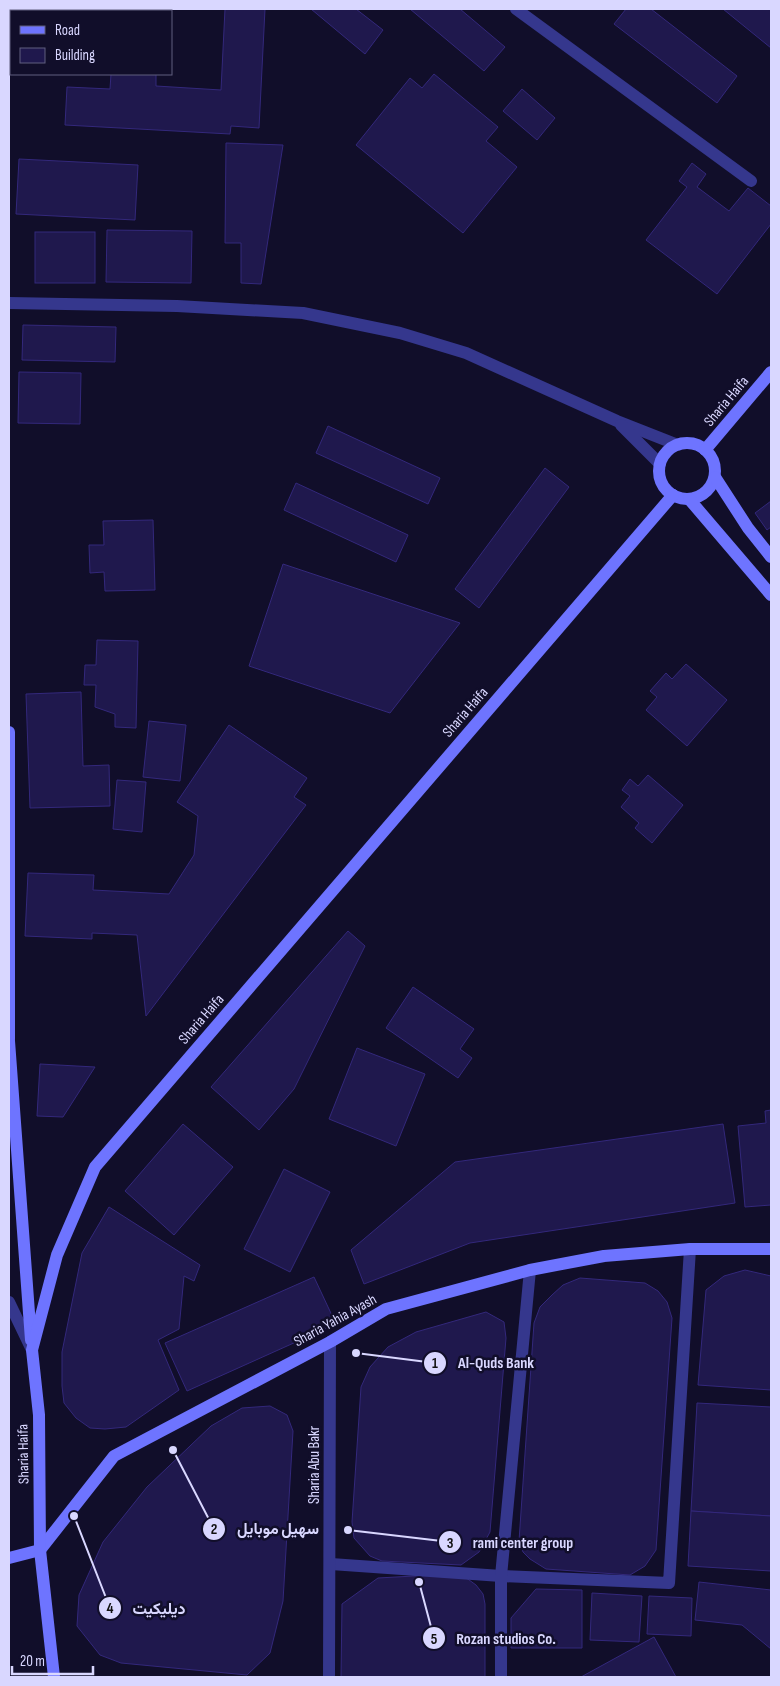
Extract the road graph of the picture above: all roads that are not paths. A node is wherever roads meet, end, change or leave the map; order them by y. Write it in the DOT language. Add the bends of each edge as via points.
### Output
graph roads {
  1 [pos="516,9"];
  2 [pos="751,181"];
  3 [pos="9,303"];
  4 [pos="771,372"];
  5 [pos="617,421"];
  6 [pos="678,445"];
  7 [pos="705,450"];
  8 [pos="660,464"];
  9 [pos="715,477"];
  10 [pos="673,495"];
  11 [pos="689,499"];
  12 [pos="771,557"];
  13 [pos="771,595"];
  14 [pos="9,740"];
  15 [pos="9,1040"];
  16 [pos="690,1248"];
  17 [pos="771,1249"];
  18 [pos="530,1270"];
  19 [pos="9,1302"];
  20 [pos="330,1342"];
  21 [pos="32,1350"];
  22 [pos="40,1550"];
  23 [pos="9,1558"];
  24 [pos="331,1564"];
  25 [pos="501,1576"];
  26 [pos="54,1677"];
  27 [pos="60,1677"];
  28 [pos="329,1677"];
  29 [pos="501,1677"];
  1 -- 2 [label="street"];
  3 -- 5 [label="street" via="177,306 303,313 400,333 466,353"];
  4 -- 7 [label="main road, Sharia Haifa"];
  5 -- 6 [label="street"];
  5 -- 8 [label="street"];
  6 -- 7 [label="main road" via="688,444"];
  6 -- 8 [label="main road"];
  7 -- 9 [label="main road" via="712,458"];
  8 -- 10 [label="main road" via="661,482"];
  9 -- 11 [label="main road" via="705,492"];
  9 -- 12 [label="main road" via="743,522"];
  10 -- 11 [label="main road"];
  10 -- 21 [label="main road, Sharia Haifa" via="95,1167 57,1255"];
  11 -- 13 [label="main road"];
  14 -- 15 [label="main road"];
  15 -- 21 [label="main road"];
  16 -- 17 [label="main road, Sharia Yahia Ayash"];
  16 -- 18 [label="main road, Sharia Yahia Ayash" via="604,1256"];
  16 -- 25 [label="street" via="669,1583"];
  18 -- 20 [label="main road, Sharia Yahia Ayash" via="386,1309"];
  18 -- 25 [label="street"];
  19 -- 21 [label="street"];
  20 -- 22 [label="main road, Sharia Yahia Ayash" via="114,1456"];
  20 -- 24 [label="street, Sharia Abu Bakr"];
  21 -- 22 [label="main road, Sharia Haifa" via="39,1415"];
  22 -- 23 [label="main road"];
  22 -- 26 [label="main road, Sharia Haifa"];
  24 -- 25 [label="street"];
  24 -- 28 [label="street, Sharia Abu Bakr"];
  25 -- 29 [label="street"];
  26 -- 27 [label="street"];
}
